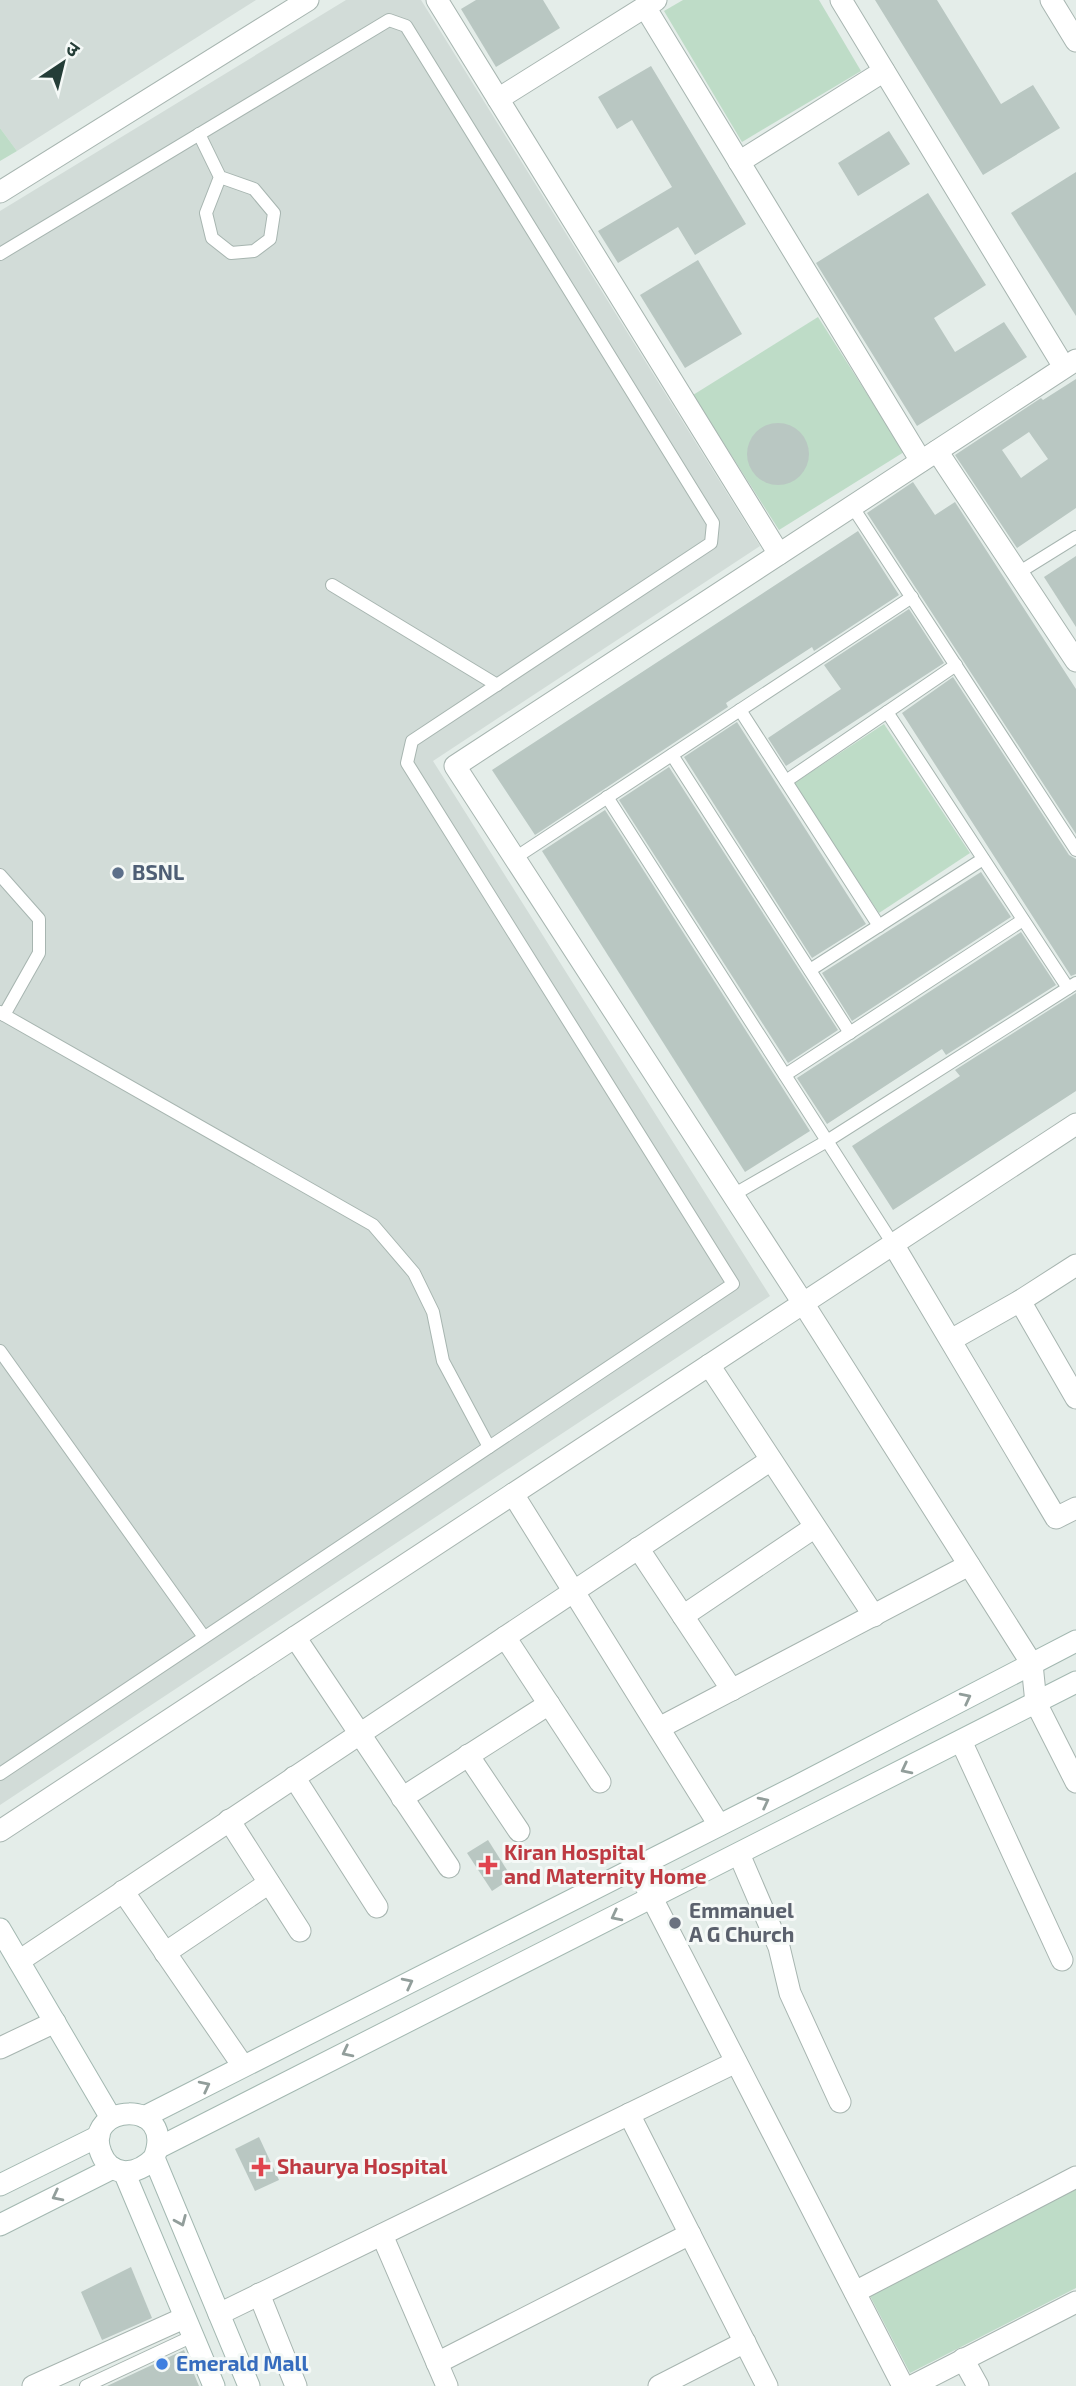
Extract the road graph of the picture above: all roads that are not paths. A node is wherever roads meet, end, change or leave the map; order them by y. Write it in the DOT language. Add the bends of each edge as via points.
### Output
graph roads {
  1 [pos="308,0"];
  2 [pos="437,0"];
  3 [pos="841,0"];
  4 [pos="1051,0"];
  5 [pos="651,3"];
  6 [pos="1076,41"];
  7 [pos="884,71"];
  8 [pos="498,99"];
  9 [pos="199,134"];
  10 [pos="739,162"];
  11 [pos="220,177"];
  12 [pos="0,192"];
  13 [pos="0,254"];
  14 [pos="1070,364"];
  15 [pos="929,456"];
  16 [pos="852,506"];
  17 [pos="1076,537"];
  18 [pos="779,554"];
  19 [pos="1018,573"];
  20 [pos="332,585"];
  21 [pos="912,597"];
  22 [pos="1076,662"];
  23 [pos="956,665"];
  24 [pos="497,685"];
  25 [pos="740,710"];
  26 [pos="887,712"];
  27 [pos="672,755"];
  28 [pos="786,781"];
  29 [pos="607,797"];
  30 [pos="1076,850"];
  31 [pos="515,858"];
  32 [pos="983,859"];
  33 [pos="0,875"];
  34 [pos="1023,920"];
  35 [pos="879,926"];
  36 [pos="810,970"];
  37 [pos="1072,985"];
  38 [pos="2,1013"];
  39 [pos="850,1032"];
  40 [pos="785,1075"];
  41 [pos="1076,1124"];
  42 [pos="827,1141"];
  43 [pos="732,1193"];
  44 [pos="893,1244"];
  45 [pos="1076,1265"];
  46 [pos="1020,1301"];
  47 [pos="803,1303"];
  48 [pos="951,1340"];
  49 [pos="0,1351"];
  50 [pos="709,1365"];
  51 [pos="1068,1366"];
  52 [pos="1076,1398"];
  53 [pos="489,1447"];
  54 [pos="771,1460"];
  55 [pos="513,1494"];
  56 [pos="1076,1508"];
  57 [pos="815,1527"];
  58 [pos="638,1548"];
  59 [pos="969,1565"];
  60 [pos="573,1591"];
  61 [pos="683,1616"];
  62 [pos="874,1616"];
  63 [pos="204,1637"];
  64 [pos="295,1637"];
  65 [pos="505,1637"];
  66 [pos="1076,1642"];
  67 [pos="1032,1664"];
  68 [pos="1076,1682"];
  69 [pos="732,1690"];
  70 [pos="1036,1703"];
  71 [pos="549,1704"];
  72 [pos="659,1728"];
  73 [pos="359,1734"];
  74 [pos="961,1741"];
  75 [pos="468,1755"];
  76 [pos="0,1774"];
  77 [pos="294,1777"];
  78 [pos="600,1782"];
  79 [pos="1076,1782"];
  80 [pos="402,1798"];
  81 [pos="229,1820"];
  82 [pos="719,1825"];
  83 [pos="0,1831"];
  84 [pos="519,1831"];
  85 [pos="740,1854"];
  86 [pos="449,1867"];
  87 [pos="636,1867"];
  88 [pos="269,1883"];
  89 [pos="123,1891"];
  90 [pos="652,1898"];
  91 [pos="377,1907"];
  92 [pos="0,1929"];
  93 [pos="300,1931"];
  94 [pos="165,1953"];
  95 [pos="1062,1960"];
  96 [pos="19,1961"];
  97 [pos="55,2022"];
  98 [pos="0,2048"];
  99 [pos="736,2062"];
  100 [pos="243,2066"];
  101 [pos="840,2102"];
  102 [pos="629,2114"];
  103 [pos="144,2117"];
  104 [pos="111,2118"];
  105 [pos="99,2136"];
  106 [pos="156,2153"];
  107 [pos="119,2170"];
  108 [pos="1076,2177"];
  109 [pos="0,2185"];
  110 [pos="0,2225"];
  111 [pos="690,2234"];
  112 [pos="382,2235"];
  113 [pos="855,2292"];
  114 [pos="259,2294"];
  115 [pos="1076,2302"];
  116 [pos="219,2314"];
  117 [pos="188,2327"];
  118 [pos="745,2342"];
  119 [pos="963,2359"];
  120 [pos="437,2363"];
  121 [pos="33,2386"];
  122 [pos="86,2386"];
  123 [pos="214,2386"];
  124 [pos="250,2386"];
  125 [pos="296,2386"];
  126 [pos="447,2386"];
  127 [pos="659,2386"];
  128 [pos="767,2386"];
  129 [pos="903,2386"];
  130 [pos="912,2386"];
  131 [pos="978,2386"];
  1 -- 12 [label="street"];
  2 -- 8 [label="street"];
  3 -- 7 [label="street"];
  4 -- 6 [label="street"];
  5 -- 8 [label="street"];
  5 -- 10 [label="street"];
  7 -- 10 [label="street"];
  7 -- 14 [label="street"];
  8 -- 18 [label="street"];
  9 -- 11 [label="lane"];
  9 -- 13 [label="lane"];
  9 -- 24 [label="lane" via="389,20 406,26 713,523 710,543"];
  10 -- 15 [label="street"];
  11 -- 11 [label="lane" via="254,189 274,213 270,239 254,251 231,253 212,238 206,213"];
  14 -- 15 [label="street"];
  15 -- 16 [label="street"];
  15 -- 19 [label="street"];
  16 -- 18 [label="street"];
  16 -- 21 [label="lane"];
  17 -- 19 [label="lane"];
  18 -- 31 [label="street" via="455,766"];
  19 -- 22 [label="street"];
  20 -- 24 [label="lane"];
  21 -- 23 [label="lane"];
  21 -- 25 [label="lane"];
  23 -- 26 [label="lane"];
  23 -- 30 [label="lane"];
  24 -- 53 [label="lane" via="412,741 407,763 733,1284"];
  25 -- 27 [label="lane"];
  25 -- 28 [label="lane"];
  26 -- 28 [label="lane"];
  26 -- 32 [label="lane"];
  27 -- 29 [label="lane"];
  27 -- 36 [label="lane"];
  28 -- 35 [label="lane"];
  29 -- 31 [label="lane"];
  29 -- 40 [label="lane"];
  31 -- 43 [label="street"];
  32 -- 34 [label="lane"];
  32 -- 35 [label="lane"];
  33 -- 38 [label="lane" via="39,919 39,953"];
  34 -- 37 [label="lane"];
  34 -- 39 [label="lane"];
  35 -- 36 [label="lane"];
  36 -- 39 [label="lane"];
  37 -- 42 [label="lane"];
  38 -- 53 [label="lane" via="373,1225 414,1273 433,1312 443,1361"];
  39 -- 40 [label="lane"];
  40 -- 42 [label="lane"];
  41 -- 44 [label="street"];
  42 -- 43 [label="lane"];
  42 -- 44 [label="lane"];
  43 -- 47 [label="street"];
  44 -- 47 [label="street"];
  44 -- 48 [label="street"];
  45 -- 46 [label="street"];
  46 -- 48 [label="street"];
  46 -- 51 [label="street"];
  47 -- 50 [label="street"];
  47 -- 59 [label="street"];
  48 -- 56 [label="street" via="1056,1518"];
  49 -- 63 [label="lane"];
  50 -- 54 [label="street"];
  50 -- 55 [label="street"];
  51 -- 52 [label="street"];
  53 -- 63 [label="lane"];
  54 -- 57 [label="street"];
  54 -- 58 [label="street"];
  55 -- 60 [label="street"];
  55 -- 64 [label="street"];
  57 -- 61 [label="street"];
  57 -- 62 [label="street"];
  58 -- 60 [label="street"];
  58 -- 61 [label="street"];
  59 -- 62 [label="street"];
  59 -- 67 [label="street"];
  60 -- 65 [label="street"];
  60 -- 72 [label="street"];
  61 -- 69 [label="street"];
  62 -- 69 [label="street"];
  63 -- 76 [label="lane"];
  64 -- 73 [label="street"];
  64 -- 83 [label="street"];
  65 -- 71 [label="street"];
  65 -- 73 [label="street"];
  66 -- 67 [label="street"];
  67 -- 70 [label="street"];
  82 -- 67 [label="street, one-way"];
  68 -- 70 [label="street"];
  69 -- 72 [label="street"];
  70 -- 74 [label="street"];
  70 -- 79 [label="street"];
  71 -- 75 [label="street"];
  71 -- 78 [label="street"];
  72 -- 82 [label="street"];
  73 -- 77 [label="street"];
  73 -- 80 [label="street"];
  74 -- 85 [label="street, one-way"];
  74 -- 95 [label="street"];
  75 -- 80 [label="street"];
  75 -- 84 [label="street"];
  77 -- 81 [label="street"];
  77 -- 91 [label="street"];
  80 -- 86 [label="street"];
  81 -- 88 [label="street"];
  81 -- 89 [label="street"];
  82 -- 87 [label="street"];
  85 -- 90 [label="street"];
  85 -- 101 [label="street" via="779,1947 790,1993"];
  87 -- 90 [label="street"];
  100 -- 87 [label="street, one-way"];
  88 -- 93 [label="street"];
  88 -- 94 [label="street"];
  89 -- 94 [label="street"];
  89 -- 96 [label="street"];
  90 -- 99 [label="street"];
  90 -- 106 [label="street, one-way"];
  92 -- 96 [label="street"];
  94 -- 100 [label="street"];
  96 -- 97 [label="street"];
  97 -- 98 [label="street"];
  97 -- 104 [label="street"];
  99 -- 102 [label="street"];
  99 -- 113 [label="street"];
  103 -- 100 [label="street, one-way"];
  102 -- 111 [label="street"];
  102 -- 112 [label="street"];
  103 -- 104 [label="street" via="130,2112"];
  103 -- 106 [label="street" via="158,2135"];
  104 -- 105 [label="street"];
  105 -- 107 [label="street" via="102,2155"];
  105 -- 109 [label="street"];
  106 -- 107 [label="street" via="146,2167"];
  106 -- 116 [label="street, one-way"];
  107 -- 110 [label="street, one-way"];
  107 -- 117 [label="street"];
  108 -- 113 [label="street"];
  111 -- 118 [label="street"];
  111 -- 120 [label="street"];
  112 -- 114 [label="street"];
  112 -- 120 [label="street"];
  113 -- 129 [label="street"];
  114 -- 116 [label="street"];
  114 -- 125 [label="street"];
  115 -- 119 [label="street"];
  116 -- 124 [label="street"];
  117 -- 121 [label="street"];
  117 -- 122 [label="lane"];
  117 -- 123 [label="street"];
  118 -- 127 [label="street"];
  118 -- 128 [label="street"];
  119 -- 130 [label="street"];
  119 -- 131 [label="street"];
  120 -- 126 [label="street"];
}
